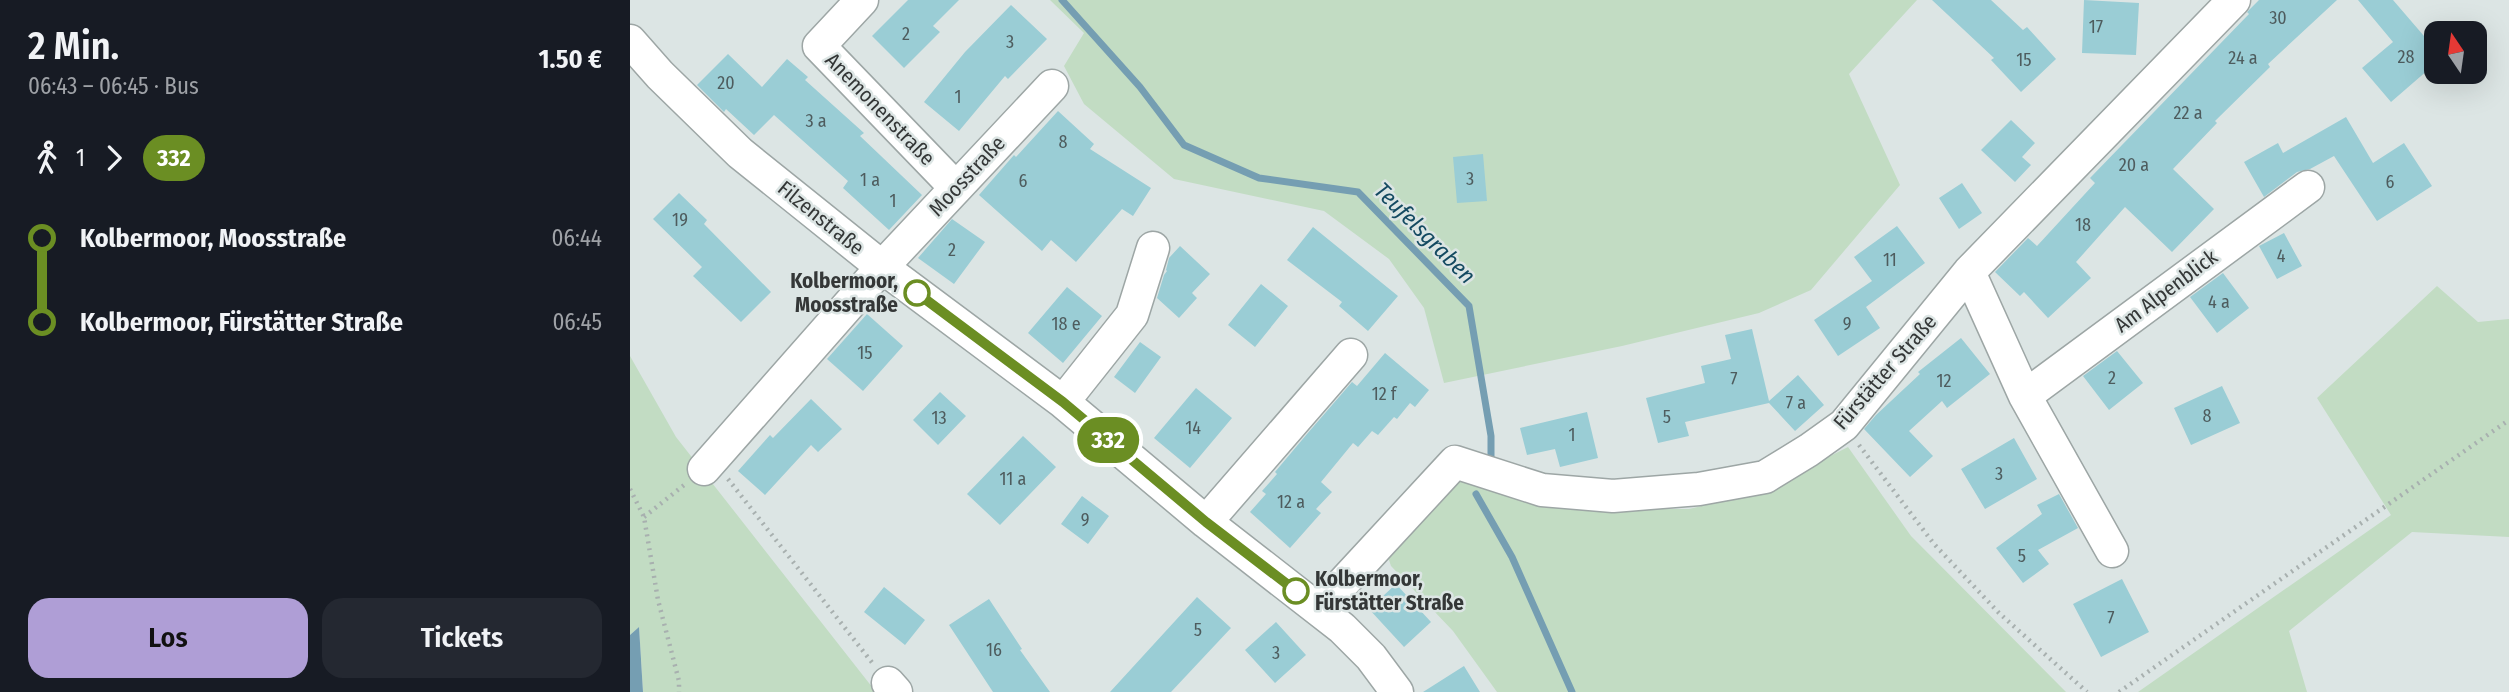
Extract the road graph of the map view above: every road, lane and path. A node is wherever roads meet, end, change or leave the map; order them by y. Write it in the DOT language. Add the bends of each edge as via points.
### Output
graph roads {
  1 [pos="862,0"];
  2 [pos="2234,0"];
  3 [pos="630,41"];
  4 [pos="1052,86"];
  5 [pos="2308,187"];
  6 [pos="956,188"];
  7 [pos="1153,248"];
  8 [pos="882,267"];
  9 [pos="1969,272"];
  10 [pos="1351,355"];
  11 [pos="2025,396"];
  12 [pos="1063,402"];
  13 [pos="2509,420"];
  14 [pos="1844,425"];
  15 [pos="708,464"];
  16 [pos="630,489"];
  17 [pos="644,517"];
  18 [pos="1206,522"];
  19 [pos="2112,551"];
  20 [pos="1319,609"];
  21 [pos="892,688"];
  22 [pos="679,692"];
  23 [pos="1398,692"];
  24 [pos="2087,692"];
  25 [pos="2119,692"];
  1 -- 6 [label="street, Anemonenstraße" via="819,46"];
  2 -- 9 [label="street, Fürstätter Straße"];
  3 -- 8 [label="street, Filzenstraße" via="740,153"];
  4 -- 6 [label="street, Moosstraße"];
  5 -- 11 [label="street, Am Alpenblick"];
  6 -- 8 [label="street, Moosstraße"];
  7 -- 12 [label="street" via="1132,315"];
  8 -- 12 [label="street, Filzenstraße"];
  8 -- 15 [label="street, Moosstraße"];
  9 -- 11 [label="street"];
  9 -- 14 [label="street, Fürstätter Straße"];
  10 -- 18 [label="street"];
  11 -- 19 [label="street"];
  12 -- 18 [label="street, Filzenstraße"];
  13 -- 25 [label="path"];
  14 -- 20 [label="street, Fürstätter Straße" via="1765,477 1699,489 1613,496 1542,490 1455,462"];
  14 -- 24 [label="path" via="1934,544 1999,613"];
  15 -- 17 [label="path"];
  15 -- 21 [label="path"];
  16 -- 17 [label="path"];
  17 -- 22 [label="path"];
  18 -- 20 [label="street, Filzenstraße"];
  20 -- 23 [label="street, Filzenstraße" via="1371,657"];
}
